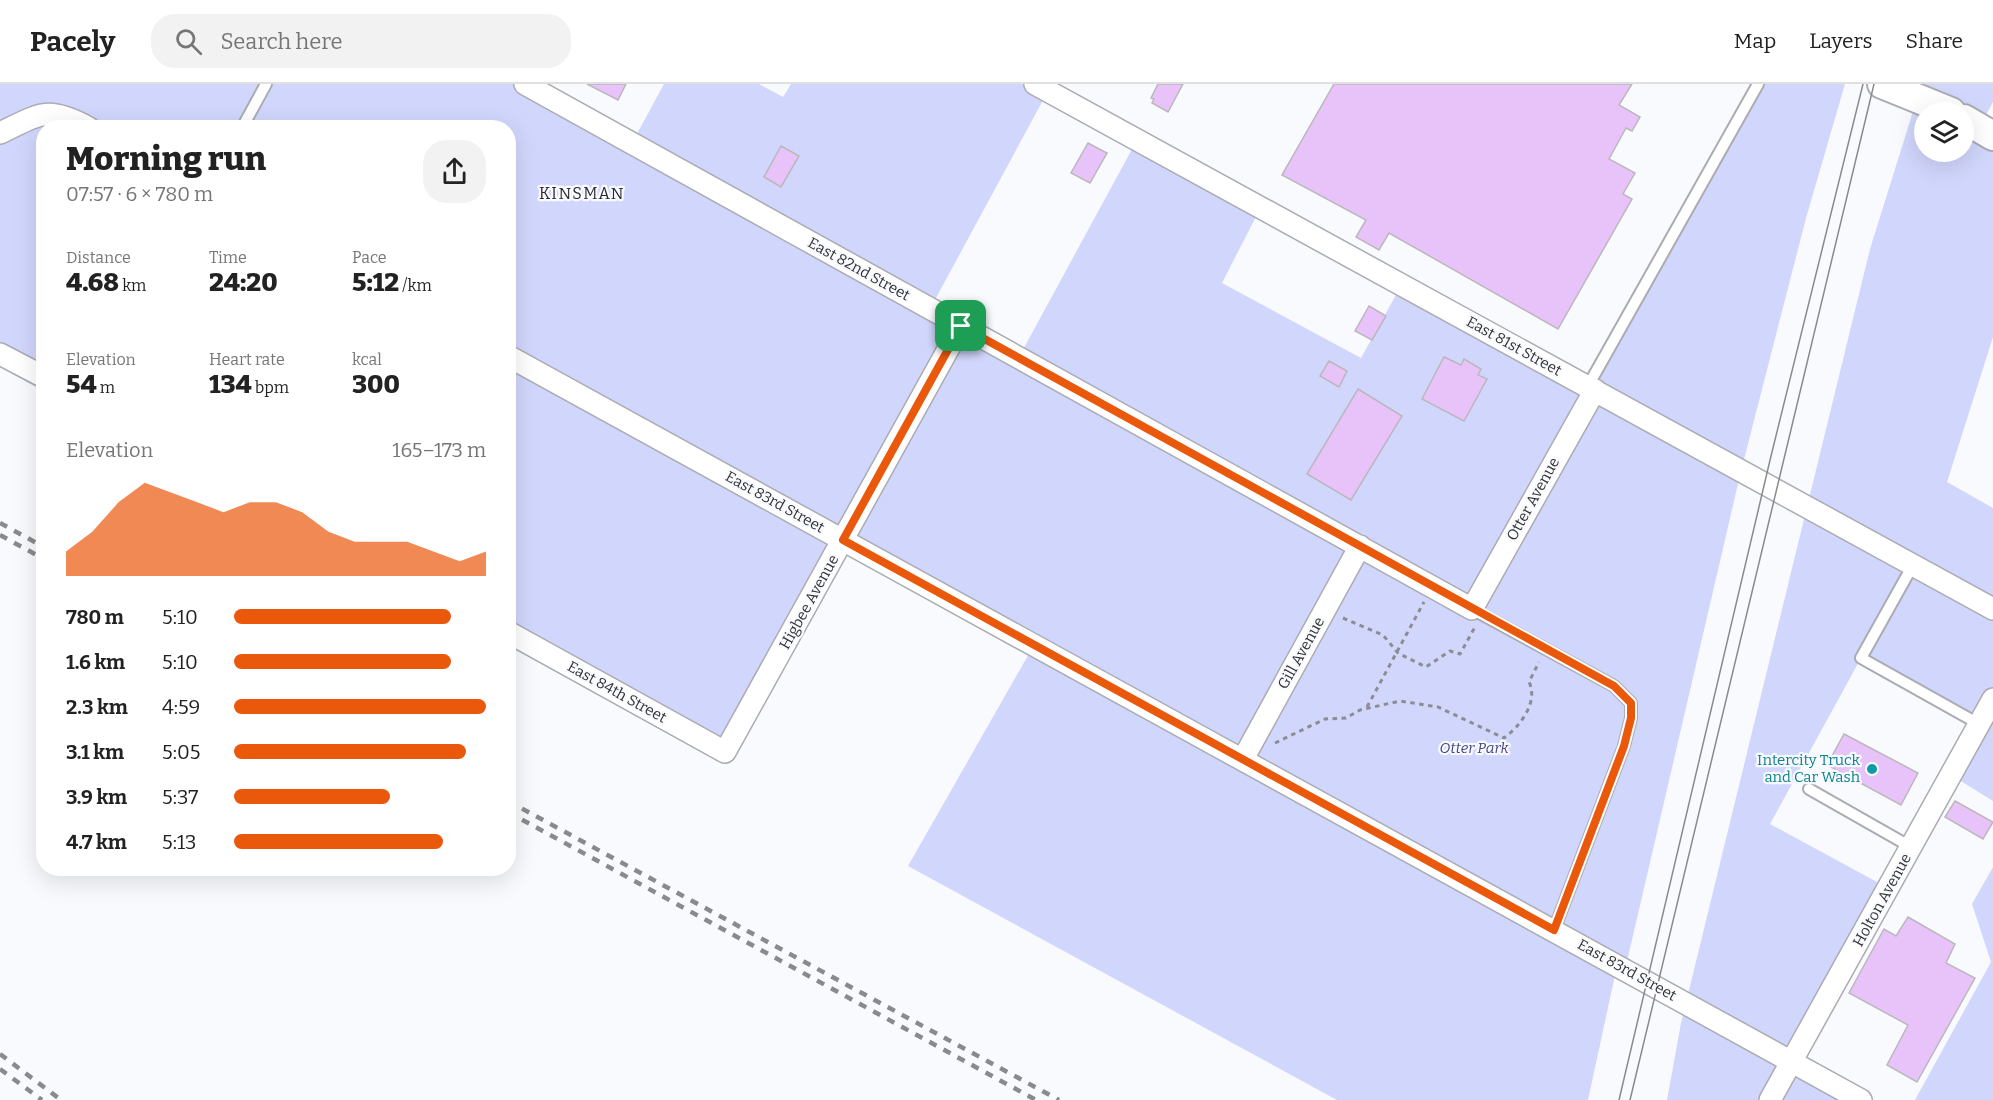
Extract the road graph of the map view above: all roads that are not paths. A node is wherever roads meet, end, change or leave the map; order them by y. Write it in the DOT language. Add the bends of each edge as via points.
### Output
graph roads {
  1 [pos="266,84"];
  2 [pos="525,84"];
  3 [pos="1035,84"];
  4 [pos="1758,84"];
  5 [pos="1882,84"];
  6 [pos="1926,102"];
  7 [pos="75,120"];
  8 [pos="246,120"];
  9 [pos="1974,125"];
  10 [pos="0,134"];
  11 [pos="1993,136"];
  12 [pos="961,326"];
  13 [pos="0,354"];
  14 [pos="516,360"];
  15 [pos="36,373"];
  16 [pos="1591,388"];
  17 [pos="843,540"];
  18 [pos="1360,546"];
  19 [pos="1913,565"];
  20 [pos="1993,609"];
  21 [pos="1473,618"];
  22 [pos="516,636"];
  23 [pos="1993,699"];
  24 [pos="1979,724"];
  25 [pos="725,752"];
  26 [pos="1243,759"];
  27 [pos="1809,789"];
  28 [pos="1911,847"];
  29 [pos="1554,930"];
  30 [pos="1792,1061"];
  31 [pos="1770,1100"];
  32 [pos="1861,1100"];
  1 -- 8 [label="lane"];
  2 -- 12 [label="street, East 82nd Street"];
  3 -- 16 [label="street, East 81st Street"];
  4 -- 16 [label="lane"];
  5 -- 6 [label="main road"];
  7 -- 10 [label="street" via="54,113 38,115"];
  9 -- 11 [label="main road"];
  12 -- 17 [label="street, Higbee Avenue"];
  12 -- 18 [label="street, East 82nd Street"];
  13 -- 15 [label="street"];
  14 -- 17 [label="street, East 83rd Street"];
  16 -- 19 [label="street, East 81st Street"];
  16 -- 21 [label="street, Otter Avenue"];
  17 -- 25 [label="street, Higbee Avenue"];
  17 -- 26 [label="street, East 83rd Street"];
  18 -- 21 [label="street, East 82nd Street"];
  18 -- 26 [label="street, Gill Avenue"];
  19 -- 20 [label="street, East 81st Street"];
  19 -- 24 [label="lane" via="1861,658"];
  21 -- 29 [label="lane, East 82nd Street" via="1614,686 1631,703 1624,746"];
  22 -- 25 [label="street, East 84th Street"];
  23 -- 24 [label="street, Holton Avenue"];
  24 -- 28 [label="street, Holton Avenue"];
  26 -- 29 [label="street, East 83rd Street"];
  27 -- 28 [label="lane"];
  28 -- 30 [label="street, Holton Avenue"];
  29 -- 30 [label="street, East 83rd Street"];
  30 -- 31 [label="street, Holton Avenue"];
  30 -- 32 [label="street, East 83rd Street"];
}
